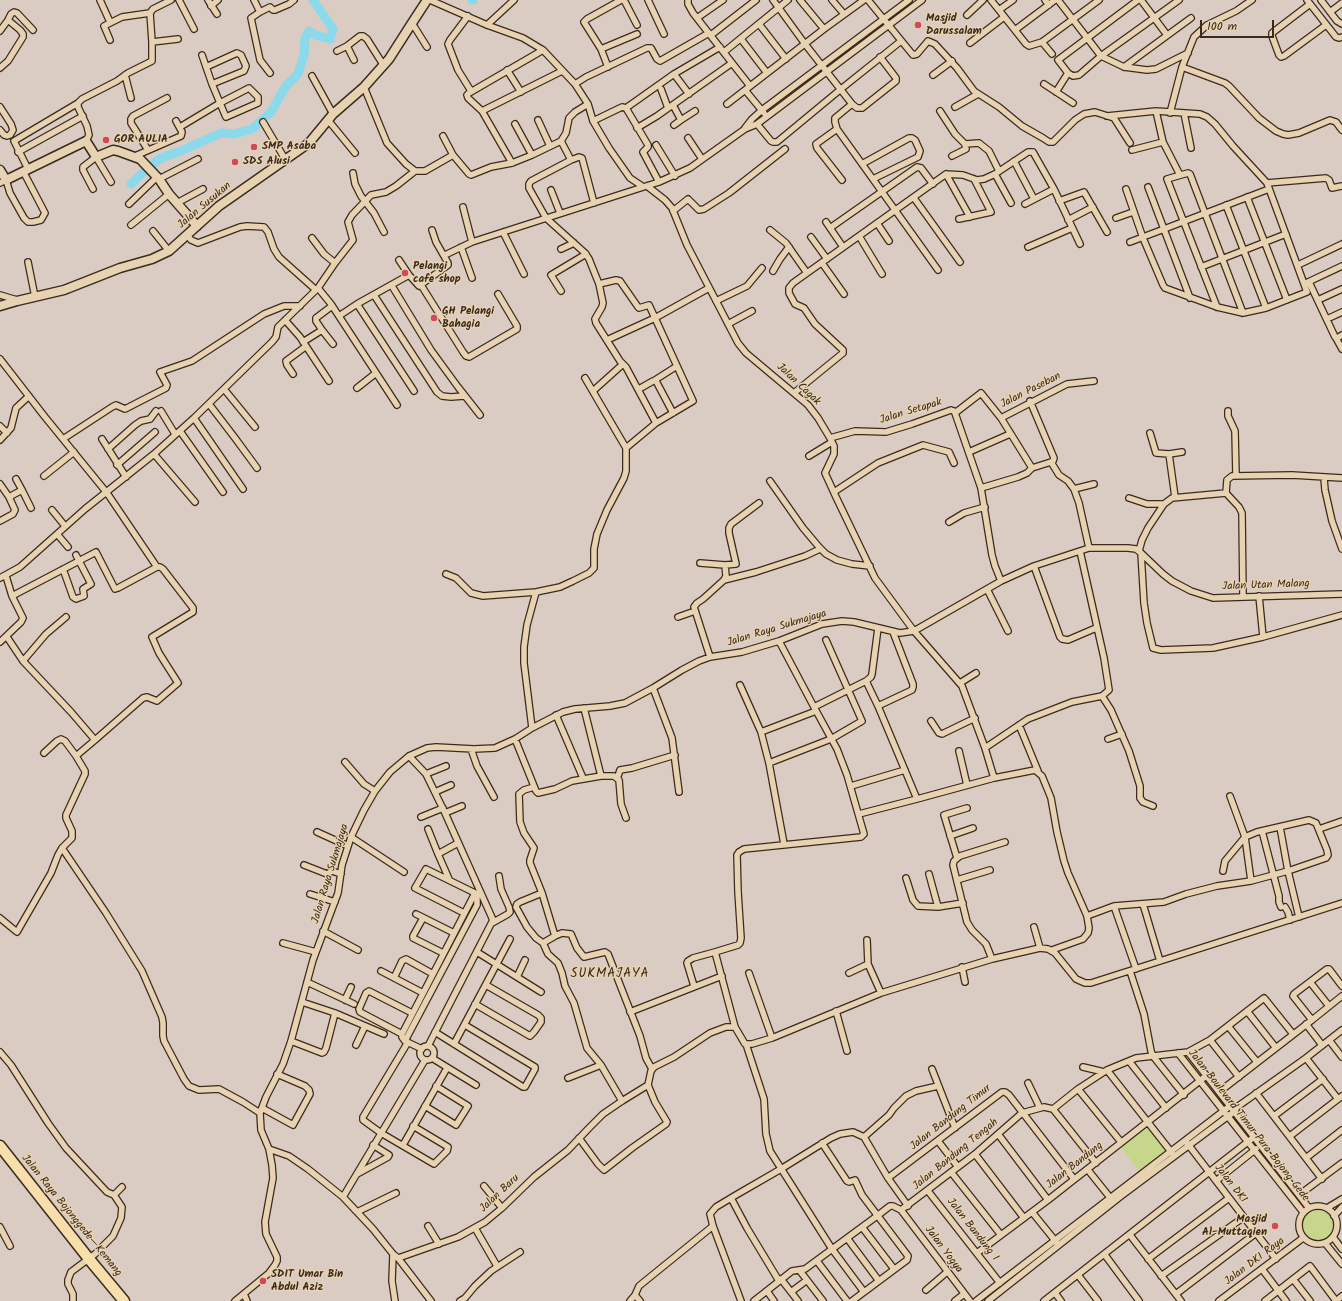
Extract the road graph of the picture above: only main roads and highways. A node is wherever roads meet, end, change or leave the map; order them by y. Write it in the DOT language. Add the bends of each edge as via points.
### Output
graph roads {
  1 [pos="0,1146"];
  2 [pos="124,1301"];
  1 -- 2 [label="highway, Jalan Raya Bojonggede—Kemang"];
}
